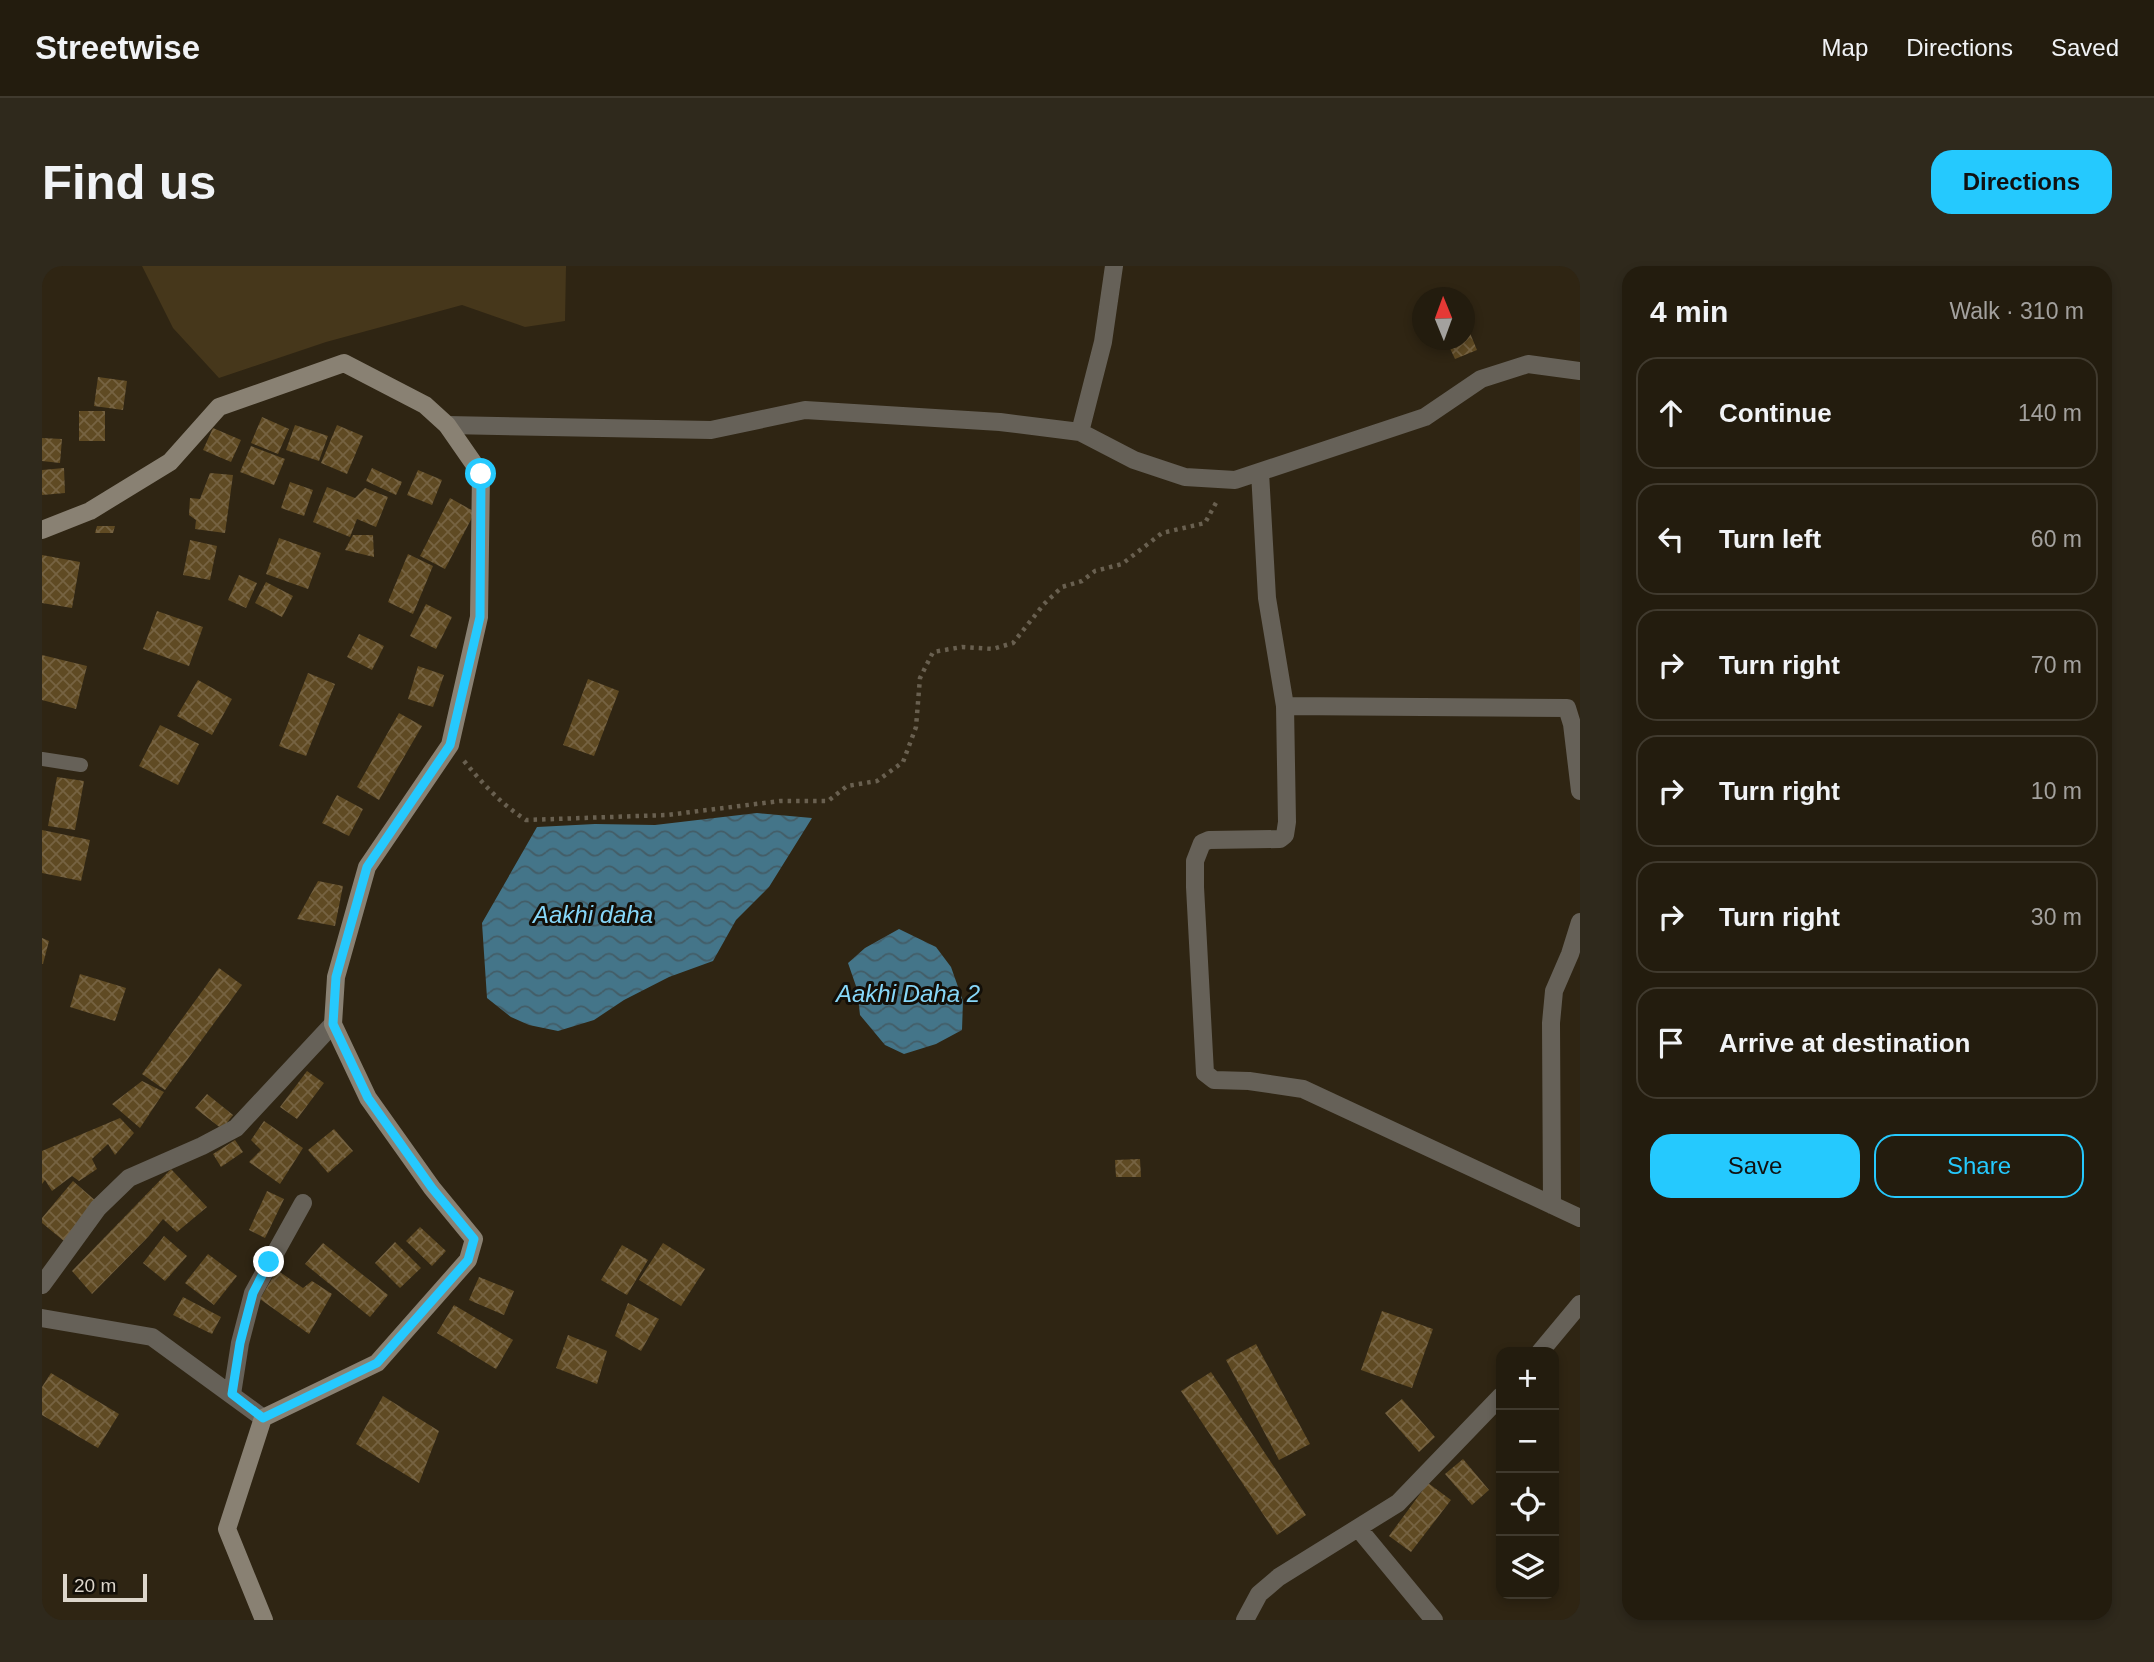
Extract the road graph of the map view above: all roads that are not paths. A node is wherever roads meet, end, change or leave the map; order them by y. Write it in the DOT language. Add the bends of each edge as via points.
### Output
graph roads {
  1 [pos="1114,266"];
  2 [pos="1580,371"];
  3 [pos="447,425"];
  4 [pos="1080,432"];
  5 [pos="1261,472"];
  6 [pos="42,530"];
  7 [pos="1285,706"];
  8 [pos="42,759"];
  9 [pos="81,765"];
  10 [pos="1580,791"];
  11 [pos="1580,922"];
  12 [pos="333,1024"];
  13 [pos="303,1203"];
  14 [pos="1552,1205"];
  15 [pos="1580,1218"];
  16 [pos="42,1285"];
  17 [pos="1580,1304"];
  18 [pos="42,1318"];
  19 [pos="1544,1347"];
  20 [pos="232,1394"];
  21 [pos="1496,1401"];
  22 [pos="263,1418"];
  23 [pos="1358,1528"];
  24 [pos="264,1620"];
  25 [pos="1245,1620"];
  26 [pos="1434,1620"];
  1 -- 4 [label="street" via="1103,342"];
  2 -- 5 [label="street" via="1528,364 1480,379 1425,417"];
  3 -- 4 [label="street" via="711,430 805,410 1000,422"];
  3 -- 6 [label="street" via="425,405 344,363 219,407 170,462 90,511"];
  3 -- 12 [label="street" via="481,474 480,617 450,745 367,867 336,977"];
  4 -- 5 [label="street" via="1133,460 1185,477 1236,480"];
  5 -- 7 [label="street" via="1267,598"];
  7 -- 10 [label="street" via="1567,708"];
  7 -- 14 [label="street" via="1285,835 1280,839 1209,840 1202,843 1195,861 1205,1073 1214,1080 1303,1089"];
  8 -- 9 [label="lane"];
  11 -- 14 [label="street" via="1554,991"];
  12 -- 16 [label="street" via="236,1128 129,1178 99,1208"];
  12 -- 22 [label="street" via="368,1098 474,1239 468,1260 377,1363"];
  13 -- 20 [label="street" via="253,1293"];
  14 -- 15 [label="street"];
  17 -- 19 [label="street"];
  18 -- 20 [label="street" via="152,1337"];
  20 -- 22 [label="street"];
  21 -- 23 [label="street" via="1398,1503"];
  22 -- 24 [label="street" via="227,1529"];
  23 -- 25 [label="street" via="1279,1577 1259,1594"];
  23 -- 26 [label="street"];
}
